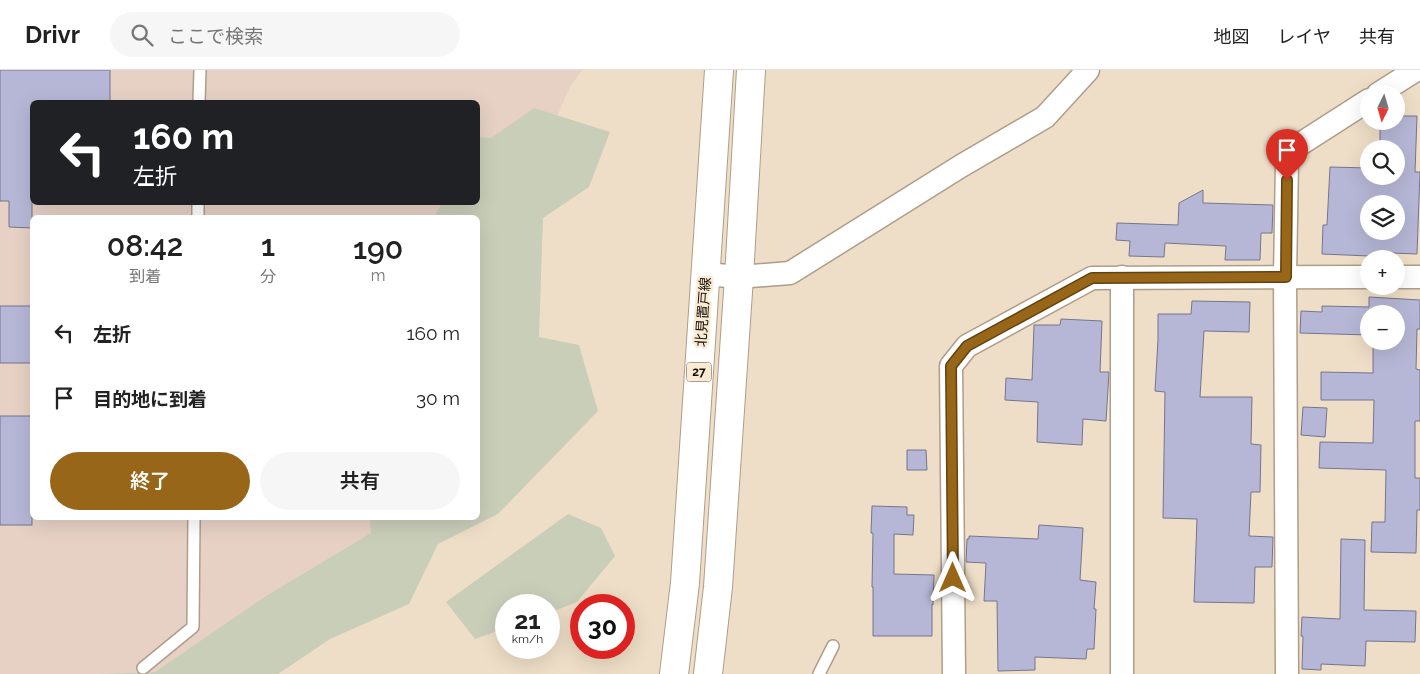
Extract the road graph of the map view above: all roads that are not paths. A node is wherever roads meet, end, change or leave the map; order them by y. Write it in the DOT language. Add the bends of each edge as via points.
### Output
graph roads {
  1 [pos="200,70"];
  2 [pos="719,70"];
  3 [pos="751,70"];
  4 [pos="1088,70"];
  5 [pos="1416,70"];
  6 [pos="1392,85"];
  7 [pos="199,100"];
  8 [pos="1360,106"];
  9 [pos="706,274"];
  10 [pos="739,277"];
  11 [pos="1122,277"];
  12 [pos="1286,277"];
  13 [pos="1360,277"];
  14 [pos="1405,277"];
  15 [pos="1420,277"];
  16 [pos="194,520"];
  17 [pos="833,646"];
  18 [pos="143,668"];
  19 [pos="674,674"];
  20 [pos="708,674"];
  21 [pos="819,674"];
  22 [pos="954,674"];
  23 [pos="1122,674"];
  24 [pos="1287,674"];
  1 -- 7 [label="lane"];
  2 -- 9 [label="main road, 北見置戸線 / 27"];
  3 -- 10 [label="main road, 27"];
  4 -- 10 [label="street" via="1045,117 790,273"];
  5 -- 6 [label="street"];
  8 -- 12 [label="street" via="1291,150 1287,161"];
  9 -- 10 [label="street"];
  9 -- 19 [label="main road, 北見置戸線 / 27" via="685,583"];
  10 -- 20 [label="main road, 27" via="718,586"];
  11 -- 12 [label="street"];
  11 -- 22 [label="street" via="1092,278 967,346 951,366"];
  11 -- 23 [label="street"];
  12 -- 13 [label="street"];
  12 -- 24 [label="street"];
  14 -- 15 [label="street"];
  16 -- 18 [label="lane" via="193,627"];
  17 -- 21 [label="lane"];
}
